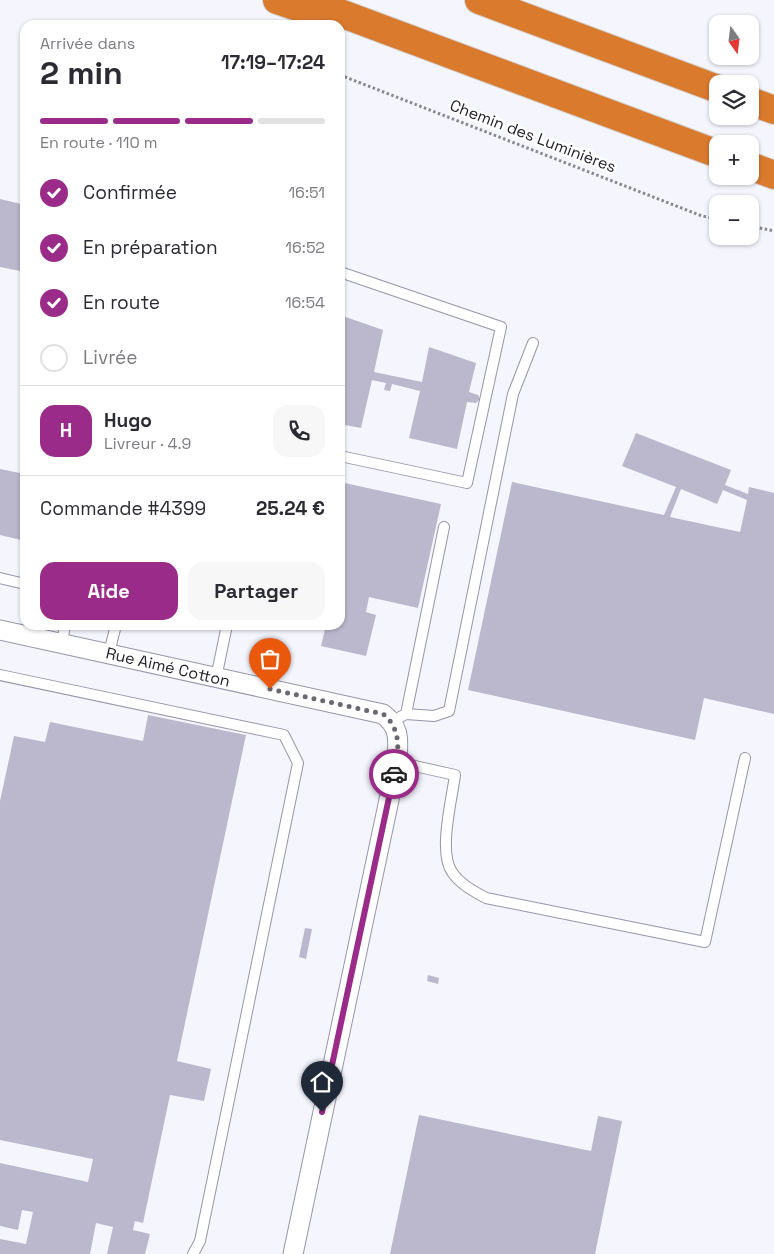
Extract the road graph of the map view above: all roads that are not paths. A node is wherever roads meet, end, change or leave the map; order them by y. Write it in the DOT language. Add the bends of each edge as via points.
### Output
graph roads {
  1 [pos="277,0"];
  2 [pos="305,0"];
  3 [pos="479,0"];
  4 [pos="336,20"];
  5 [pos="345,23"];
  6 [pos="526,84"];
  7 [pos="709,86"];
  8 [pos="759,104"];
  9 [pos="774,110"];
  10 [pos="709,151"];
  11 [pos="759,169"];
  12 [pos="774,175"];
  13 [pos="345,274"];
  14 [pos="533,343"];
  15 [pos="345,457"];
  16 [pos="444,528"];
  17 [pos="0,578"];
  18 [pos="20,583"];
  19 [pos="0,630"];
  20 [pos="115,630"];
  21 [pos="226,630"];
  22 [pos="64,634"];
  23 [pos="109,653"];
  24 [pos="0,675"];
  25 [pos="216,678"];
  26 [pos="399,718"];
  27 [pos="745,758"];
  28 [pos="397,762"];
  29 [pos="193,1254"];
  30 [pos="293,1254"];
  1 -- 4 [label="highway"];
  2 -- 6 [label="highway"];
  3 -- 7 [label="highway"];
  5 -- 6 [label="highway"];
  6 -- 10 [label="highway"];
  8 -- 9 [label="highway"];
  11 -- 12 [label="highway"];
  13 -- 15 [label="lane" via="501,327 468,483"];
  14 -- 26 [label="lane" via="513,394 449,711 434,716"];
  16 -- 26 [label="lane"];
  17 -- 18 [label="lane"];
  19 -- 22 [label="street, Rue Aimé Cotton"];
  20 -- 23 [label="lane"];
  21 -- 25 [label="lane"];
  22 -- 23 [label="street, Rue Aimé Cotton"];
  23 -- 25 [label="street, Rue Aimé Cotton"];
  24 -- 29 [label="lane" via="284,735 298,763 202,1231"];
  25 -- 26 [label="street, Rue Aimé Cotton"];
  26 -- 28 [label="street"];
  27 -- 28 [label="lane" via="705,942 486,898 460,881 450,870 445,853 455,775"];
  28 -- 30 [label="street"];
}
